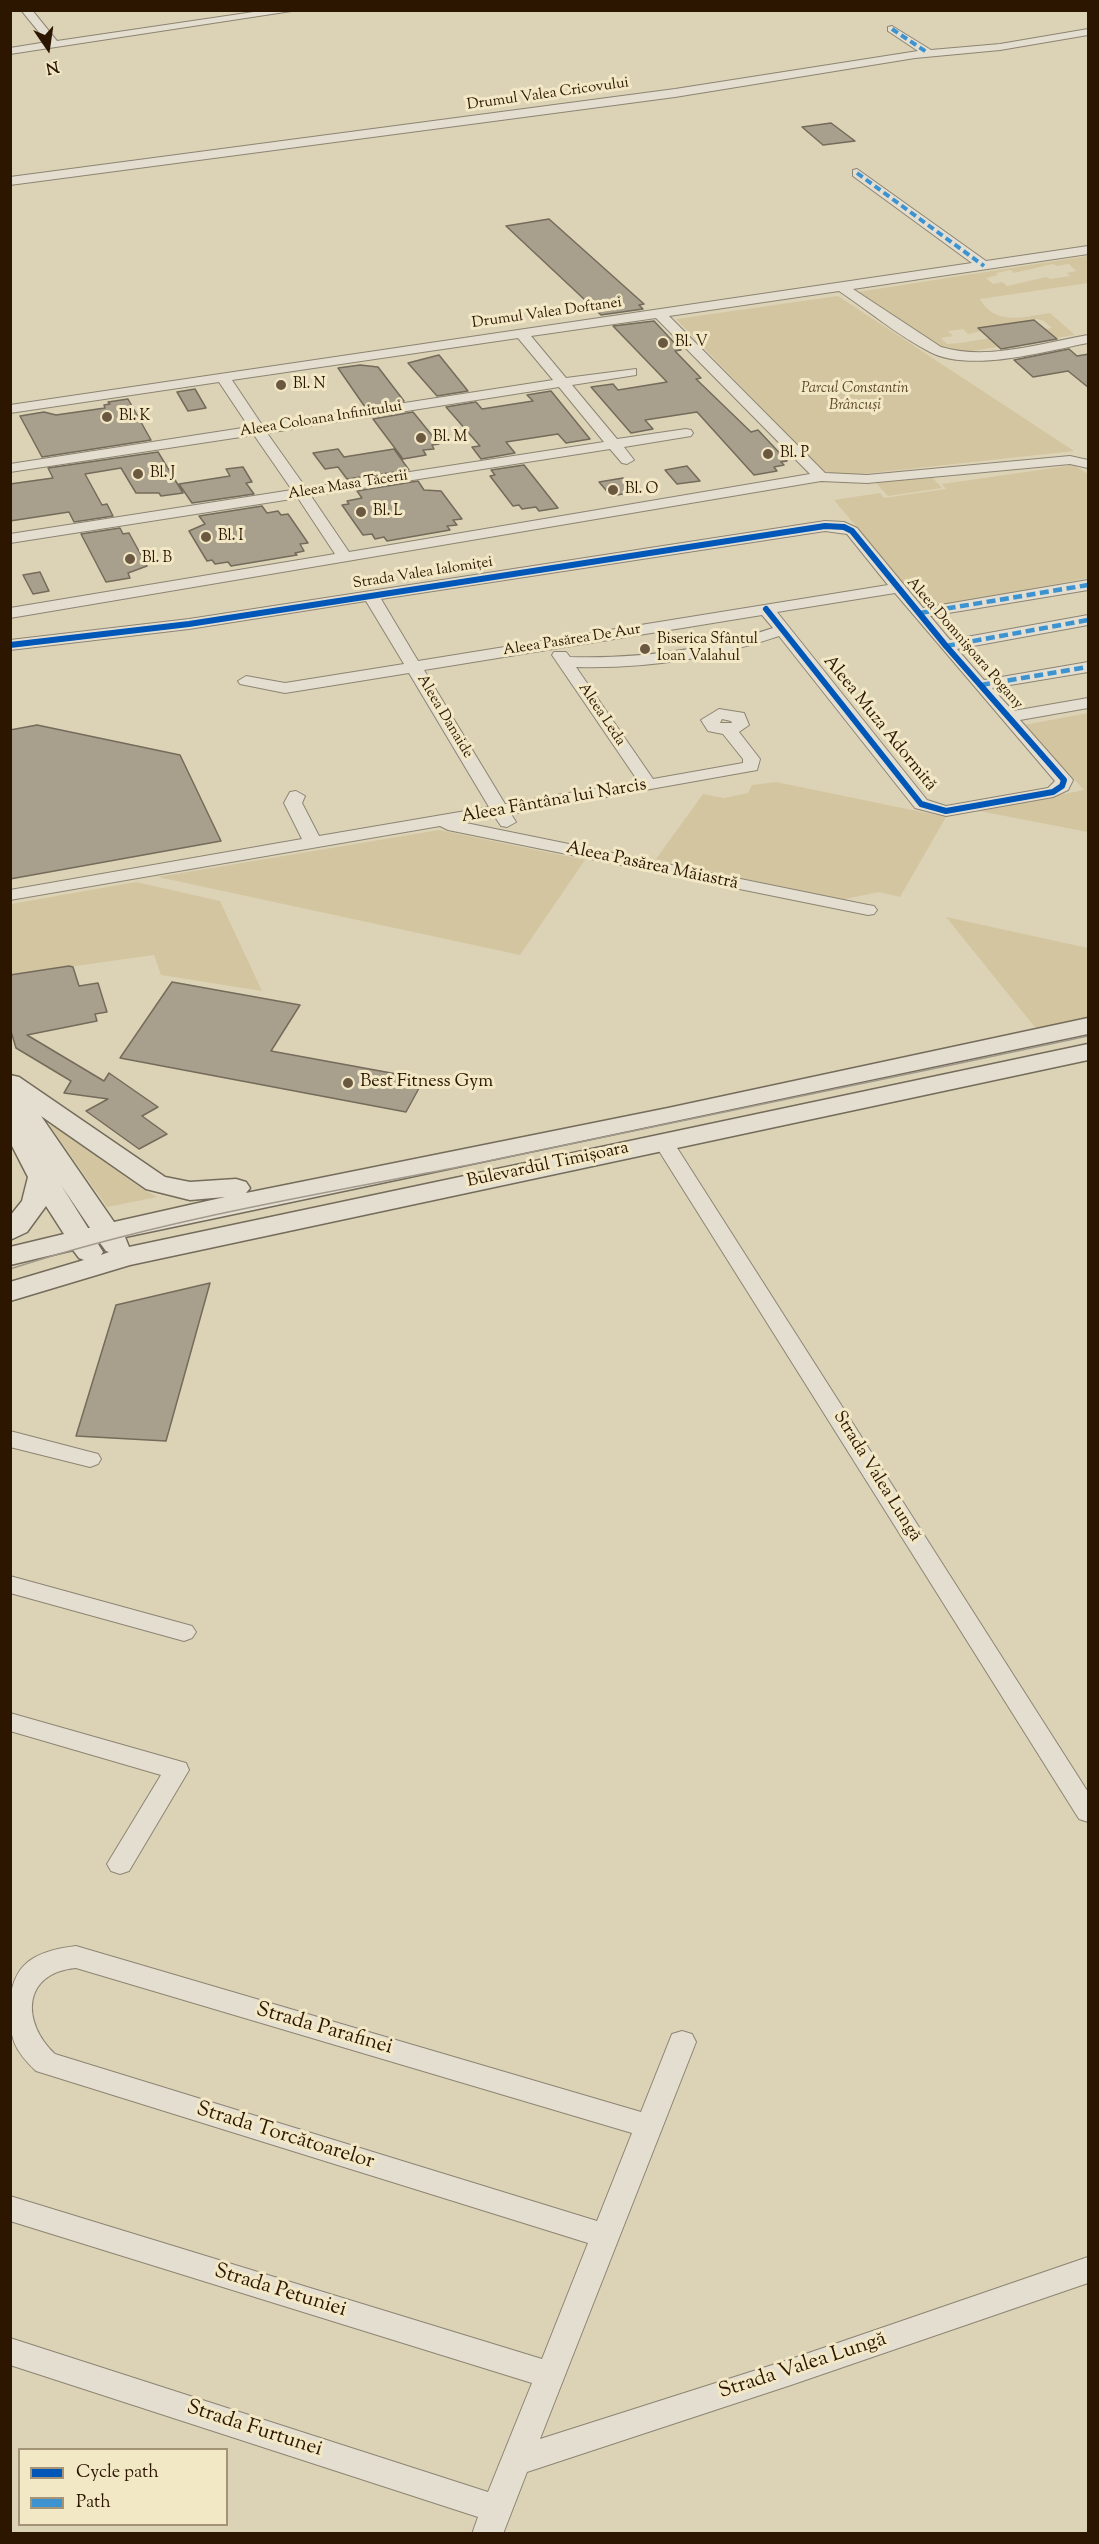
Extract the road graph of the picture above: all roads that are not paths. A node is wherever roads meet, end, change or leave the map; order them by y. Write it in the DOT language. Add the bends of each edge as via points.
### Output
graph roads {
  1 [pos="26,10"];
  2 [pos="293,10"];
  3 [pos="892,28"];
  4 [pos="1089,32"];
  5 [pos="55,45"];
  6 [pos="10,51"];
  7 [pos="928,53"];
  8 [pos="857,173"];
  9 [pos="10,182"];
  10 [pos="1089,250"];
  11 [pos="984,266"];
  12 [pos="842,287"];
  13 [pos="660,314"];
  14 [pos="522,334"];
  15 [pos="1089,339"];
  16 [pos="631,372"];
  17 [pos="223,378"];
  18 [pos="563,382"];
  19 [pos="10,409"];
  20 [pos="258,429"];
  21 [pos="686,434"];
  22 [pos="614,445"];
  23 [pos="627,460"];
  24 [pos="1089,464"];
  25 [pos="10,468"];
  26 [pos="821,477"];
  27 [pos="301,494"];
  28 [pos="838,526"];
  29 [pos="10,540"];
  30 [pos="345,557"];
  31 [pos="1089,585"];
  32 [pos="897,588"];
  33 [pos="371,596"];
  34 [pos="766,609"];
  35 [pos="10,613"];
  36 [pos="920,613"];
  37 [pos="1089,620"];
  38 [pos="783,630"];
  39 [pos="10,645"];
  40 [pos="553,645"];
  41 [pos="946,645"];
  42 [pos="565,662"];
  43 [pos="414,667"];
  44 [pos="1089,667"];
  45 [pos="246,681"];
  46 [pos="981,685"];
  47 [pos="1089,702"];
  48 [pos="1009,717"];
  49 [pos="729,730"];
  50 [pos="649,785"];
  51 [pos="1062,786"];
  52 [pos="296,796"];
  53 [pos="500,811"];
  54 [pos="436,822"];
  55 [pos="517,839"];
  56 [pos="313,843"];
  57 [pos="10,895"];
  58 [pos="868,910"];
  59 [pos="1089,1026"];
  60 [pos="1089,1052"];
  61 [pos="10,1083"];
  62 [pos="10,1091"];
  63 [pos="10,1114"];
  64 [pos="664,1143"];
  65 [pos="402,1169"];
  66 [pos="42,1177"];
  67 [pos="263,1198"];
  68 [pos="276,1223"];
  69 [pos="10,1231"];
  70 [pos="93,1234"];
  71 [pos="10,1257"];
  72 [pos="125,1257"];
  73 [pos="97,1264"];
  74 [pos="10,1292"];
  75 [pos="10,1439"];
  76 [pos="90,1459"];
  77 [pos="10,1584"];
  78 [pos="184,1632"];
  79 [pos="10,1722"];
  80 [pos="1089,1812"];
  81 [pos="120,1864"];
  82 [pos="12,1997"];
  83 [pos="682,2042"];
  84 [pos="649,2126"];
  85 [pos="10,2208"];
  86 [pos="605,2236"];
  87 [pos="1089,2270"];
  88 [pos="10,2351"];
  89 [pos="550,2375"];
  90 [pos="516,2461"];
  91 [pos="492,2521"];
  1 -- 5 [label="street"];
  2 -- 5 [label="street" via="176,22"];
  3 -- 7 [label="street"];
  4 -- 7 [label="street, Drumul Valea Cricovului" via="1000,47"];
  5 -- 6 [label="street"];
  7 -- 9 [label="street, Drumul Valea Cricovului" via="694,90"];
  8 -- 11 [label="street"];
  10 -- 11 [label="street, Drumul Valea Doftanei"];
  11 -- 12 [label="street, Drumul Valea Doftanei"];
  12 -- 13 [label="street, Drumul Valea Doftanei"];
  12 -- 15 [label="street" via="936,350 951,355 975,356"];
  13 -- 14 [label="street, Drumul Valea Doftanei"];
  13 -- 26 [label="street"];
  14 -- 17 [label="street, Drumul Valea Doftanei"];
  14 -- 18 [label="street"];
  16 -- 18 [label="street, Aleea Coloana Infinitului"];
  17 -- 19 [label="street, Drumul Valea Doftanei"];
  17 -- 20 [label="street"];
  18 -- 20 [label="street, Aleea Coloana Infinitului"];
  18 -- 22 [label="street"];
  20 -- 25 [label="street, Aleea Coloana Infinitului"];
  20 -- 27 [label="street"];
  21 -- 22 [label="street, Aleea Masa Tăcerii"];
  22 -- 23 [label="street"];
  22 -- 27 [label="street, Aleea Masa Tăcerii"];
  24 -- 26 [label="street" via="1070,460 858,479"];
  26 -- 30 [label="street"];
  27 -- 29 [label="street, Aleea Masa Tăcerii"];
  27 -- 30 [label="street"];
  28 -- 32 [label="street, Aleea Domnișoara Pogany" via="852,531"];
  28 -- 33 [label="street, Strada Valea Ialomiței"];
  30 -- 35 [label="street"];
  31 -- 36 [label="street"];
  32 -- 34 [label="street, Aleea Pasărea De Aur"];
  32 -- 36 [label="street, Aleea Domnișoara Pogany"];
  33 -- 39 [label="street, Strada Valea Ialomiței" via="169,627"];
  33 -- 43 [label="street, Aleea Danaide"];
  34 -- 38 [label="street, Aleea Muza Adormită"];
  34 -- 40 [label="street, Aleea Pasărea De Aur"];
  36 -- 41 [label="street, Aleea Domnișoara Pogany"];
  37 -- 41 [label="street"];
  38 -- 42 [label="street, Aleea Pasărea De Aur" via="747,643 666,659"];
  38 -- 51 [label="street, Aleea Muza Adormită" via="921,804 946,811 1053,792"];
  40 -- 42 [label="street, Aleea Leda"];
  40 -- 43 [label="street, Aleea Pasărea De Aur"];
  41 -- 46 [label="street, Aleea Domnișoara Pogany"];
  42 -- 50 [label="street, Aleea Leda"];
  43 -- 45 [label="street, Aleea Pasărea De Aur" via="285,688"];
  43 -- 53 [label="street, Aleea Danaide"];
  44 -- 46 [label="street"];
  46 -- 48 [label="street, Aleea Domnișoara Pogany"];
  47 -- 48 [label="street"];
  48 -- 51 [label="street, Aleea Domnișoara Pogany" via="1064,780"];
  49 -- 50 [label="street, Aleea Fântâna lui Narcis" via="752,759 751,766"];
  50 -- 53 [label="street, Aleea Fântâna lui Narcis"];
  52 -- 56 [label="street" via="295,809"];
  53 -- 54 [label="street, Aleea Fântâna lui Narcis"];
  53 -- 55 [label="street, Aleea Danaide"];
  54 -- 55 [label="street, Aleea Pasărea Măiastră"];
  54 -- 56 [label="street, Aleea Fântâna lui Narcis"];
  55 -- 58 [label="street, Aleea Pasărea Măiastră"];
  56 -- 57 [label="street, Aleea Fântâna lui Narcis"];
  59 -- 65 [label="main road, Bulevardul Timișoara"];
  60 -- 64 [label="main road, Bulevardul Timișoara"];
  61 -- 65 [label="main road" via="156,1183 180,1190 216,1190"];
  62 -- 70 [label="main road"];
  63 -- 66 [label="main road"];
  64 -- 68 [label="main road, Bulevardul Timișoara"];
  64 -- 80 [label="street, Strada Valea Lungă"];
  65 -- 67 [label="main road, Bulevardul Timișoara"];
  66 -- 69 [label="main road" via="33,1209"];
  66 -- 70 [label="main road"];
  67 -- 68 [label="main road"];
  67 -- 70 [label="main road, Bulevardul Timișoara"];
  68 -- 72 [label="main road, Bulevardul Timișoara"];
  70 -- 71 [label="main road, Bulevardul Timișoara"];
  70 -- 72 [label="main road"];
  70 -- 73 [label="main road"];
  72 -- 73 [label="main road, Bulevardul Timișoara"];
  73 -- 74 [label="main road, Bulevardul Timișoara"];
  75 -- 76 [label="street"];
  77 -- 78 [label="street"];
  79 -- 81 [label="street" via="177,1770"];
  82 -- 84 [label="street, Strada Parafinei" via="36,1969 52,1959 76,1957"];
  82 -- 86 [label="street, Strada Torcătoarelor" via="14,2036 23,2048 46,2063"];
  83 -- 84 [label="street"];
  84 -- 86 [label="street"];
  85 -- 89 [label="street, Strada Petuniei"];
  86 -- 89 [label="street"];
  87 -- 90 [label="street, Strada Valea Lungă"];
  88 -- 91 [label="street, Strada Furtunei"];
  89 -- 90 [label="street"];
  90 -- 91 [label="street"];
}
